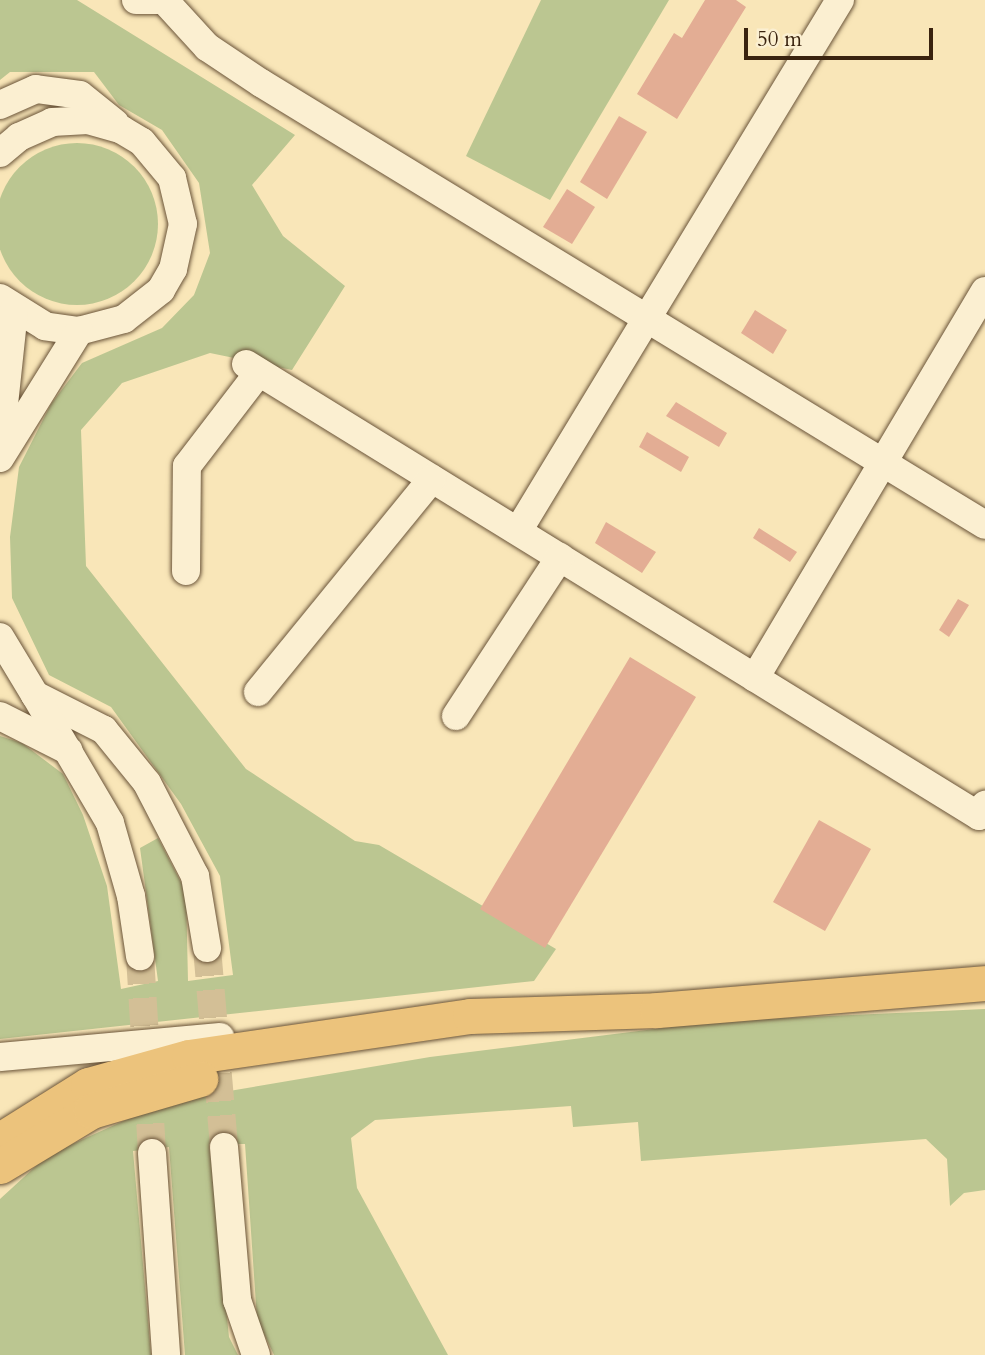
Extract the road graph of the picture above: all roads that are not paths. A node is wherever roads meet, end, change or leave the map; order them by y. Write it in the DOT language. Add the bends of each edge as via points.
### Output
graph roads {
  1 [pos="136,0"];
  2 [pos="163,0"];
  3 [pos="841,0"];
  4 [pos="0,105"];
  5 [pos="122,130"];
  6 [pos="0,153"];
  7 [pos="985,290"];
  8 [pos="7,304"];
  9 [pos="647,317"];
  10 [pos="79,331"];
  11 [pos="0,442"];
  12 [pos="0,458"];
  13 [pos="882,461"];
  14 [pos="432,479"];
  15 [pos="985,525"];
  16 [pos="518,531"];
  17 [pos="560,557"];
  18 [pos="186,571"];
  19 [pos="0,637"];
  20 [pos="755,678"];
  21 [pos="258,692"];
  22 [pos="35,695"];
  23 [pos="0,716"];
  24 [pos="456,716"];
  25 [pos="72,753"];
  26 [pos="985,805"];
  27 [pos="208,948"];
  28 [pos="140,956"];
  29 [pos="985,983"];
  30 [pos="657,1010"];
  31 [pos="470,1016"];
  32 [pos="0,1057"];
  33 [pos="0,1140"];
  34 [pos="224,1147"];
  35 [pos="152,1153"];
  36 [pos="0,1166"];
  37 [pos="166,1355"];
  38 [pos="256,1355"];
  1 -- 2 [label="street"];
  2 -- 9 [label="street" via="208,47 261,83"];
  3 -- 9 [label="street"];
  4 -- 5 [label="street" via="36,89 80,95"];
  5 -- 6 [label="street" via="88,120 52,122 19,137"];
  5 -- 10 [label="street" via="142,142 172,178 183,224 180,247 173,269 144,306 124,319"];
  7 -- 13 [label="street"];
  8 -- 10 [label="street" via="45,326"];
  8 -- 11 [label="street"];
  9 -- 13 [label="street"];
  9 -- 16 [label="street"];
  10 -- 12 [label="street"];
  13 -- 15 [label="street"];
  13 -- 20 [label="street"];
  14 -- 16 [label="street"];
  14 -- 18 [label="street" via="253,368 187,466"];
  14 -- 21 [label="street"];
  16 -- 17 [label="street"];
  17 -- 20 [label="street"];
  17 -- 24 [label="street"];
  19 -- 22 [label="street"];
  20 -- 26 [label="street" via="979,816"];
  22 -- 25 [label="street"];
  22 -- 27 [label="street" via="104,730 147,783 195,876"];
  23 -- 25 [label="street"];
  25 -- 28 [label="street" via="121,855"];
  29 -- 30 [label="main road"];
  30 -- 31 [label="main road"];
  30 -- 36 [label="main road" via="343,1054 168,1086 60,1126"];
  31 -- 32 [label="street"];
  31 -- 33 [label="main road" via="118,1073 57,1102"];
  34 -- 38 [label="street" via="237,1300"];
  35 -- 37 [label="street"];
}
